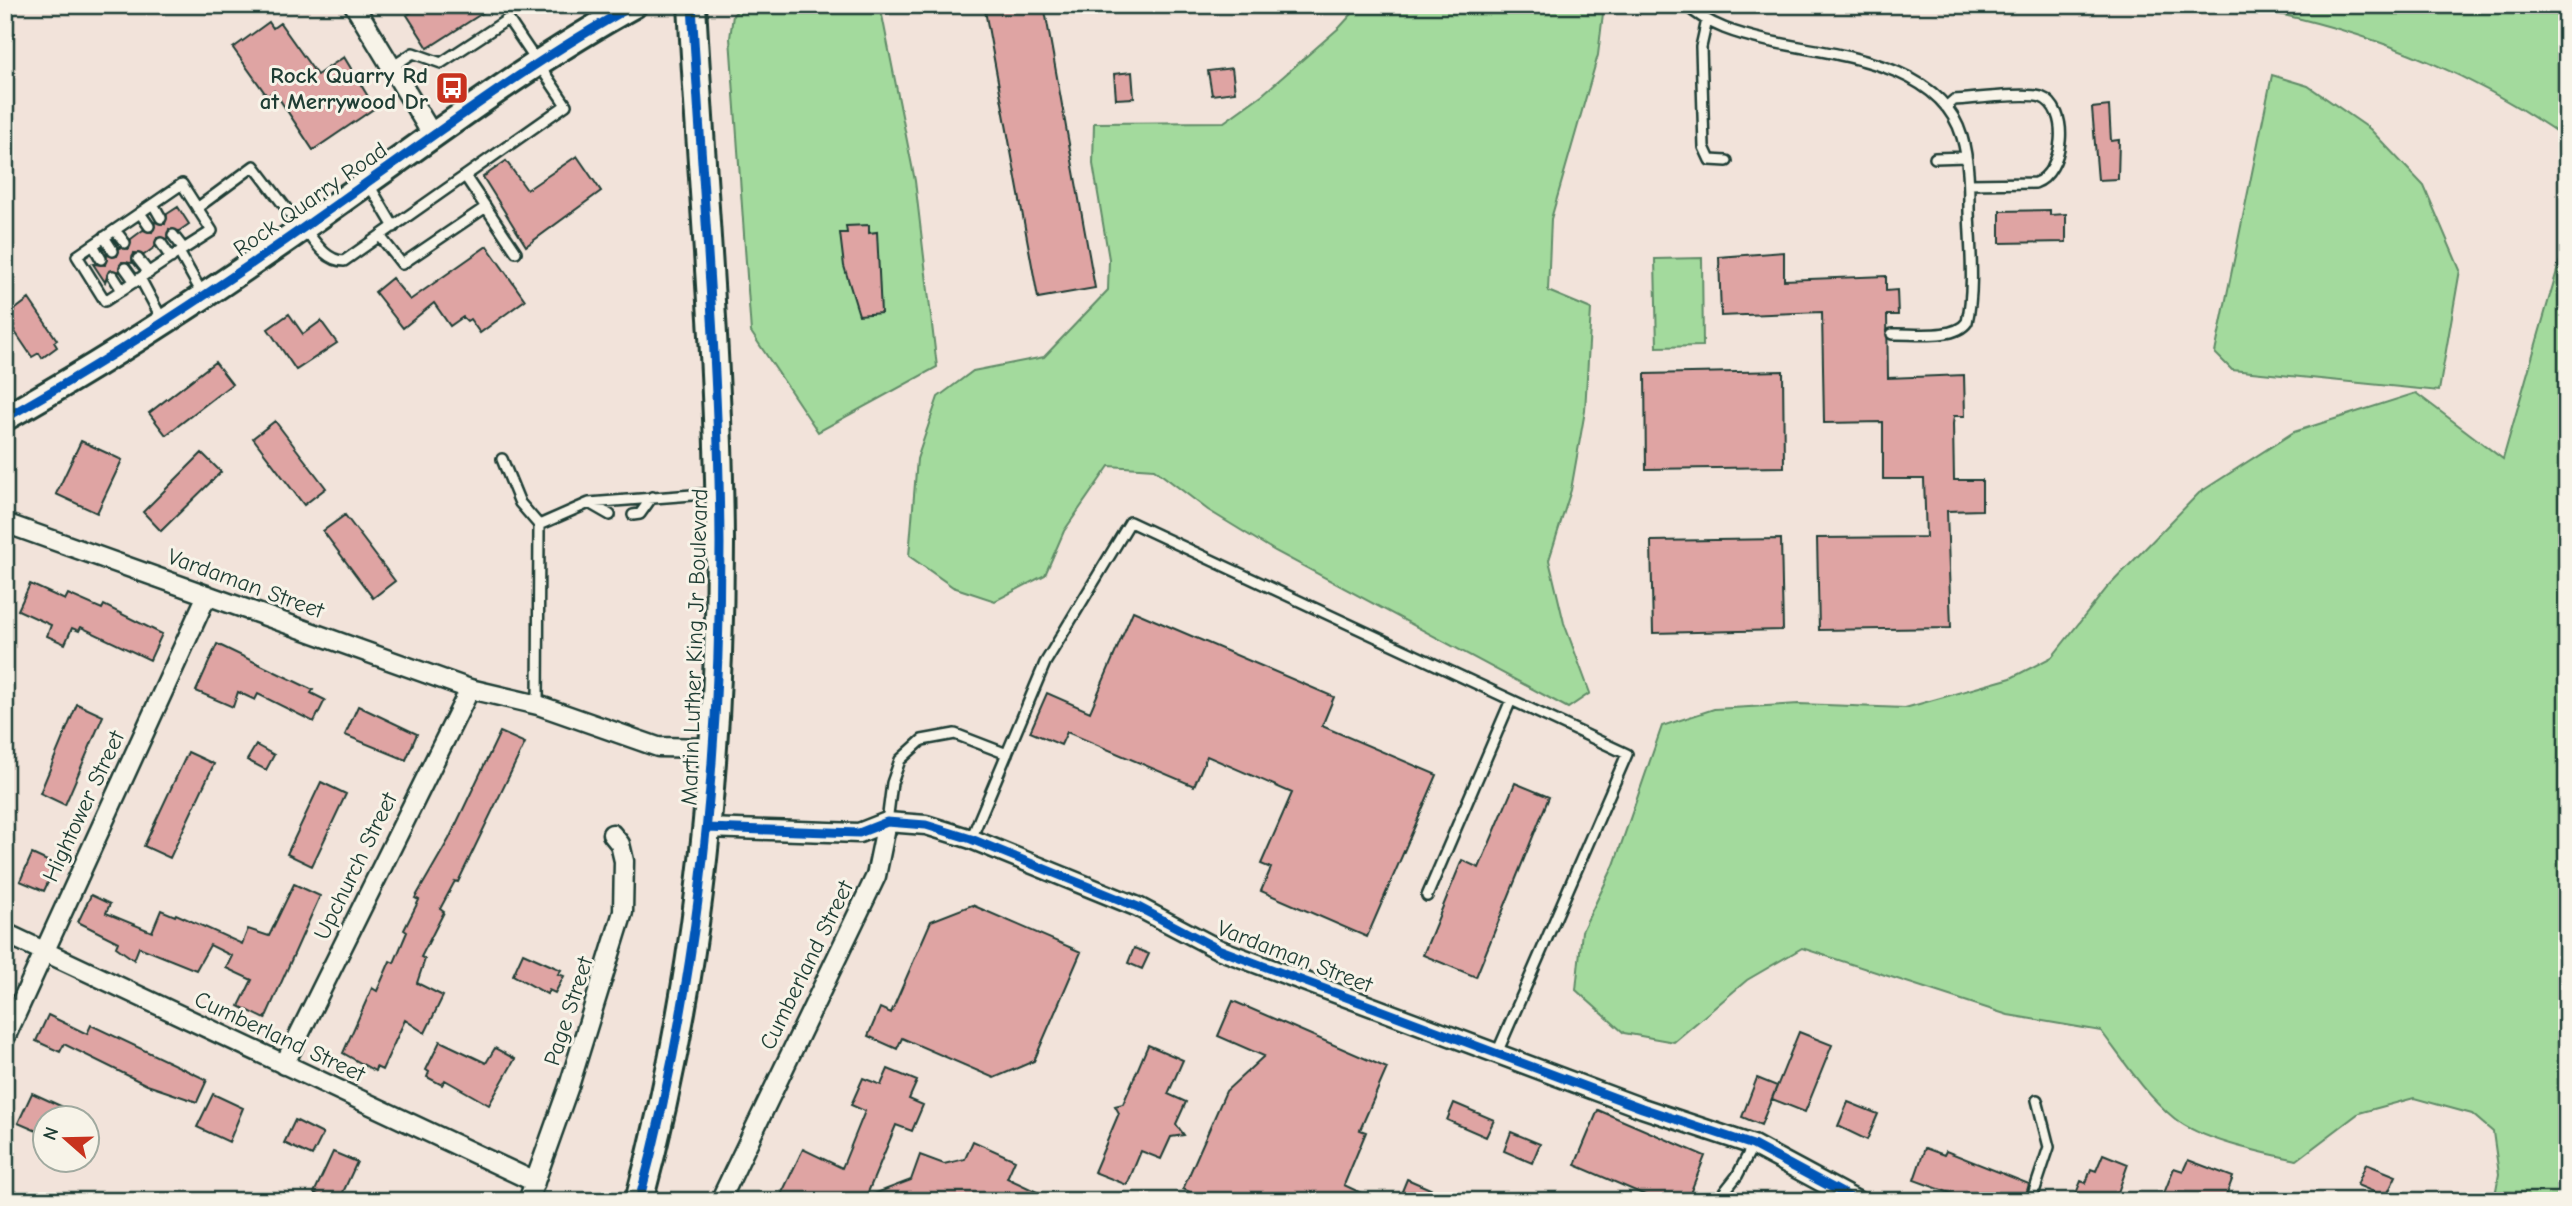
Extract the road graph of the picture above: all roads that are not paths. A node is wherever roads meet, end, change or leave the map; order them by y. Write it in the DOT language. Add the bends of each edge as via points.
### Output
graph roads {
  1 [pos="354,5"];
  2 [pos="634,5"];
  3 [pos="692,5"];
  4 [pos="1686,5"];
  5 [pos="1707,20"];
  6 [pos="540,63"];
  7 [pos="392,67"];
  8 [pos="1946,107"];
  9 [pos="433,136"];
  10 [pos="1966,157"];
  11 [pos="1936,158"];
  12 [pos="1727,162"];
  13 [pos="465,176"];
  14 [pos="368,183"];
  15 [pos="1969,184"];
  16 [pos="153,204"];
  17 [pos="485,206"];
  18 [pos="197,208"];
  19 [pos="140,213"];
  20 [pos="161,218"];
  21 [pos="149,226"];
  22 [pos="394,226"];
  23 [pos="303,228"];
  24 [pos="115,230"];
  25 [pos="173,235"];
  26 [pos="380,236"];
  27 [pos="104,237"];
  28 [pos="125,243"];
  29 [pos="161,243"];
  30 [pos="93,245"];
  31 [pos="113,251"];
  32 [pos="516,252"];
  33 [pos="178,253"];
  34 [pos="102,259"];
  35 [pos="138,259"];
  36 [pos="125,268"];
  37 [pos="113,276"];
  38 [pos="141,278"];
  39 [pos="122,290"];
  40 [pos="204,297"];
  41 [pos="164,323"];
  42 [pos="1892,334"];
  43 [pos="5,418"];
  44 [pos="502,459"];
  45 [pos="719,493"];
  46 [pos="652,497"];
  47 [pos="589,503"];
  48 [pos="610,515"];
  49 [pos="633,515"];
  50 [pos="5,523"];
  51 [pos="539,525"];
  52 [pos="207,595"];
  53 [pos="470,689"];
  54 [pos="1511,700"];
  55 [pos="538,705"];
  56 [pos="713,748"];
  57 [pos="1007,754"];
  58 [pos="887,822"];
  59 [pos="707,828"];
  60 [pos="612,834"];
  61 [pos="971,839"];
  62 [pos="1427,896"];
  63 [pos="5,933"];
  64 [pos="44,951"];
  65 [pos="5,1038"];
  66 [pos="1497,1053"];
  67 [pos="284,1066"];
  68 [pos="2038,1100"];
  69 [pos="1753,1145"];
  70 [pos="535,1182"];
  71 [pos="528,1201"];
  72 [pos="639,1201"];
  73 [pos="720,1201"];
  74 [pos="1717,1201"];
  75 [pos="1857,1201"];
  76 [pos="2031,1201"];
  1 -- 7 [label="street"];
  2 -- 6 [label="main road, Rock Quarry Road"];
  3 -- 45 [label="main road, Martin Luther King Jr Boulevard"];
  4 -- 5 [label="lane"];
  5 -- 8 [label="lane" via="1747,36 1884,66 1932,93"];
  5 -- 12 [label="lane" via="1701,47 1704,147 1710,160"];
  6 -- 7 [label="lane" via="508,19 441,63 413,53"];
  6 -- 9 [label="main road, Rock Quarry Road"];
  6 -- 13 [label="lane" via="566,105"];
  7 -- 9 [label="street"];
  8 -- 10 [label="lane" via="1962,136"];
  8 -- 15 [label="lane" via="1954,100 2032,96 2048,101 2056,113 2059,155 2045,179"];
  9 -- 14 [label="main road, Rock Quarry Road"];
  10 -- 11 [label="lane"];
  10 -- 15 [label="lane"];
  13 -- 17 [label="lane"];
  13 -- 22 [label="lane"];
  14 -- 22 [label="lane"];
  14 -- 23 [label="main road, Rock Quarry Road"];
  15 -- 42 [label="lane" via="1967,322 1951,332"];
  16 -- 18 [label="lane" via="182,184"];
  16 -- 19 [label="lane"];
  16 -- 20 [label="lane"];
  17 -- 26 [label="lane" via="402,264"];
  17 -- 32 [label="lane"];
  18 -- 23 [label="lane" via="254,166"];
  18 -- 33 [label="lane" via="212,231"];
  19 -- 21 [label="lane"];
  19 -- 24 [label="lane"];
  22 -- 26 [label="lane"];
  23 -- 26 [label="lane" via="337,261 344,261"];
  23 -- 40 [label="main road, Rock Quarry Road"];
  24 -- 27 [label="lane"];
  24 -- 28 [label="lane"];
  25 -- 33 [label="lane"];
  27 -- 30 [label="lane"];
  27 -- 31 [label="lane"];
  29 -- 33 [label="lane"];
  30 -- 34 [label="lane"];
  30 -- 39 [label="lane" via="77,256 105,301"];
  33 -- 38 [label="lane"];
  33 -- 40 [label="lane"];
  35 -- 38 [label="lane"];
  36 -- 38 [label="lane"];
  37 -- 39 [label="lane"];
  38 -- 39 [label="lane"];
  38 -- 41 [label="lane"];
  40 -- 41 [label="main road, Rock Quarry Road"];
  41 -- 43 [label="main road, Rock Quarry Road"];
  44 -- 51 [label="lane" via="520,503"];
  45 -- 46 [label="lane"];
  45 -- 56 [label="main road, Martin Luther King Jr Boulevard"];
  46 -- 47 [label="lane"];
  46 -- 49 [label="lane"];
  47 -- 48 [label="lane"];
  47 -- 51 [label="lane"];
  50 -- 52 [label="street, Vardaman Street"];
  51 -- 55 [label="lane"];
  52 -- 53 [label="street, Vardaman Street"];
  52 -- 64 [label="street, Hightower Street"];
  53 -- 55 [label="street, Vardaman Street"];
  53 -- 67 [label="street, Upchurch Street"];
  54 -- 57 [label="lane" via="1130,522 1045,663"];
  54 -- 62 [label="lane"];
  54 -- 66 [label="lane" via="1628,754"];
  55 -- 56 [label="street, Vardaman Street" via="659,747"];
  56 -- 59 [label="main road, Martin Luther King Jr Boulevard"];
  57 -- 58 [label="lane" via="955,734 922,740 900,760"];
  57 -- 61 [label="lane"];
  58 -- 59 [label="street, Vardaman Street" via="859,833"];
  58 -- 61 [label="street, Vardaman Street" via="926,825"];
  58 -- 73 [label="street, Cumberland Street" via="876,876"];
  59 -- 72 [label="main road, Martin Luther King Jr Boulevard" via="668,1078"];
  60 -- 70 [label="street, Page Street" via="624,860 623,912"];
  61 -- 66 [label="street, Vardaman Street" via="1138,906 1218,949"];
  63 -- 64 [label="street, Cumberland Street"];
  64 -- 65 [label="street, Hightower Street"];
  64 -- 67 [label="street, Cumberland Street"];
  66 -- 69 [label="street, Vardaman Street"];
  67 -- 70 [label="street, Cumberland Street"];
  68 -- 76 [label="lane" via="2049,1147"];
  69 -- 74 [label="lane"];
  69 -- 75 [label="street, Vardaman Street"];
  70 -- 71 [label="street, Page Street"];
}
